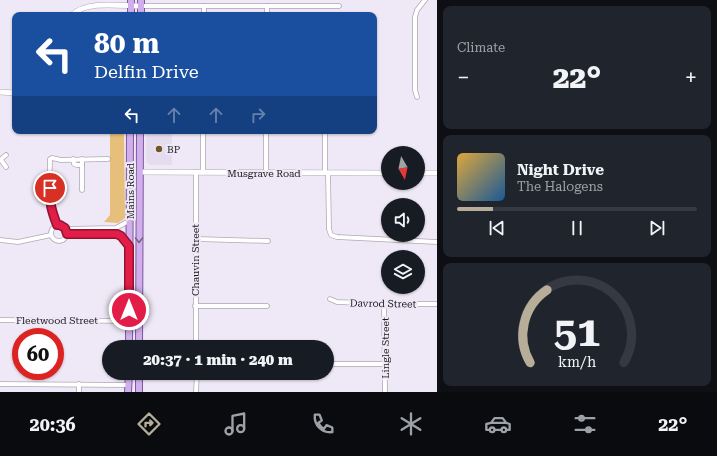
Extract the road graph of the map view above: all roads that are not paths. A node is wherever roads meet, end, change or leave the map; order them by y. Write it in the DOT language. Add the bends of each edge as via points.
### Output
graph roads {
  1 [pos="425,0"];
  2 [pos="131,3"];
  3 [pos="141,3"];
  4 [pos="204,6"];
  5 [pos="267,6"];
  6 [pos="339,6"];
  7 [pos="76,12"];
  8 [pos="204,12"];
  9 [pos="267,12"];
  10 [pos="0,92"];
  11 [pos="12,92"];
  12 [pos="417,97"];
  13 [pos="130,134"];
  14 [pos="140,134"];
  15 [pos="203,134"];
  16 [pos="266,134"];
  17 [pos="325,134"];
  18 [pos="6,155"];
  19 [pos="73,159"];
  20 [pos="82,159"];
  21 [pos="108,159"];
  22 [pos="0,160"];
  23 [pos="82,166"];
  24 [pos="6,167"];
  25 [pos="140,172"];
  26 [pos="196,172"];
  27 [pos="203,172"];
  28 [pos="266,172"];
  29 [pos="327,173"];
  30 [pos="381,173"];
  31 [pos="425,173"];
  32 [pos="437,173"];
  33 [pos="82,190"];
  34 [pos="130,221"];
  35 [pos="57,225"];
  36 [pos="65,229"];
  37 [pos="67,234"];
  38 [pos="51,235"];
  39 [pos="196,239"];
  40 [pos="0,240"];
  41 [pos="268,241"];
  42 [pos="437,242"];
  43 [pos="129,246"];
  44 [pos="330,299"];
  45 [pos="384,304"];
  46 [pos="437,304"];
  47 [pos="195,306"];
  48 [pos="267,306"];
  49 [pos="0,320"];
  50 [pos="129,320"];
  51 [pos="139,321"];
  52 [pos="129,340"];
  53 [pos="139,340"];
  54 [pos="196,340"];
  55 [pos="334,364"];
  56 [pos="385,364"];
  57 [pos="128,380"];
  58 [pos="139,380"];
  59 [pos="196,380"];
  60 [pos="0,384"];
  61 [pos="79,384"];
  62 [pos="128,385"];
  63 [pos="79,392"];
  64 [pos="128,392"];
  65 [pos="138,392"];
  66 [pos="196,392"];
  67 [pos="385,392"];
  1 -- 12 [label="street" via="415,17"];
  2 -- 3 [label="street"];
  2 -- 7 [label="street" via="91,6"];
  3 -- 4 [label="street"];
  4 -- 5 [label="street"];
  4 -- 8 [label="street"];
  5 -- 6 [label="street"];
  5 -- 9 [label="street"];
  10 -- 11 [label="street"];
  13 -- 34 [label="main road, Mains Road"];
  14 -- 25 [label="main road, Mains Road"];
  15 -- 27 [label="street"];
  16 -- 28 [label="street"];
  17 -- 29 [label="street"];
  18 -- 22 [label="street"];
  19 -- 20 [label="street"];
  19 -- 23 [label="street" via="74,164"];
  19 -- 35 [label="street" via="52,158 48,164 49,199"];
  20 -- 21 [label="street"];
  20 -- 23 [label="street"];
  22 -- 24 [label="street"];
  23 -- 33 [label="street"];
  25 -- 26 [label="street, Musgrave Road"];
  25 -- 51 [label="main road, Mains Road, one-way"];
  26 -- 27 [label="street, Musgrave Road"];
  26 -- 39 [label="street, Chauvin Street"];
  27 -- 28 [label="street, Musgrave Road"];
  28 -- 29 [label="street, Musgrave Road"];
  29 -- 30 [label="street, Musgrave Road"];
  29 -- 42 [label="street" via="331,234 337,237"];
  31 -- 32 [label="street"];
  34 -- 36 [label="street" via="116,228"];
  34 -- 43 [label="main road, Mains Road"];
  35 -- 36 [label="street"];
  35 -- 38 [label="street" via="52,229"];
  36 -- 37 [label="street"];
  37 -- 38 [label="street" via="59,241"];
  37 -- 43 [label="street" via="117,234"];
  38 -- 40 [label="street" via="18,242"];
  39 -- 41 [label="street"];
  39 -- 47 [label="street, Chauvin Street"];
  43 -- 50 [label="main road, Mains Road"];
  44 -- 45 [label="street, Davrod Street" via="337,302"];
  45 -- 46 [label="street, Davrod Street"];
  45 -- 56 [label="street, Lingle Street"];
  47 -- 48 [label="street"];
  47 -- 54 [label="street, Chauvin Street"];
  49 -- 50 [label="street, Fleetwood Street"];
  50 -- 51 [label="street, Fleetwood Street"];
  50 -- 52 [label="main road, Mains Road"];
  51 -- 53 [label="main road, Mains Road"];
  55 -- 56 [label="street"];
  56 -- 67 [label="street, Lingle Street"];
  57 -- 62 [label="main road"];
  58 -- 65 [label="main road"];
  59 -- 66 [label="street"];
  60 -- 61 [label="street"];
  61 -- 62 [label="street"];
  61 -- 63 [label="street"];
  62 -- 64 [label="main road"];
}
